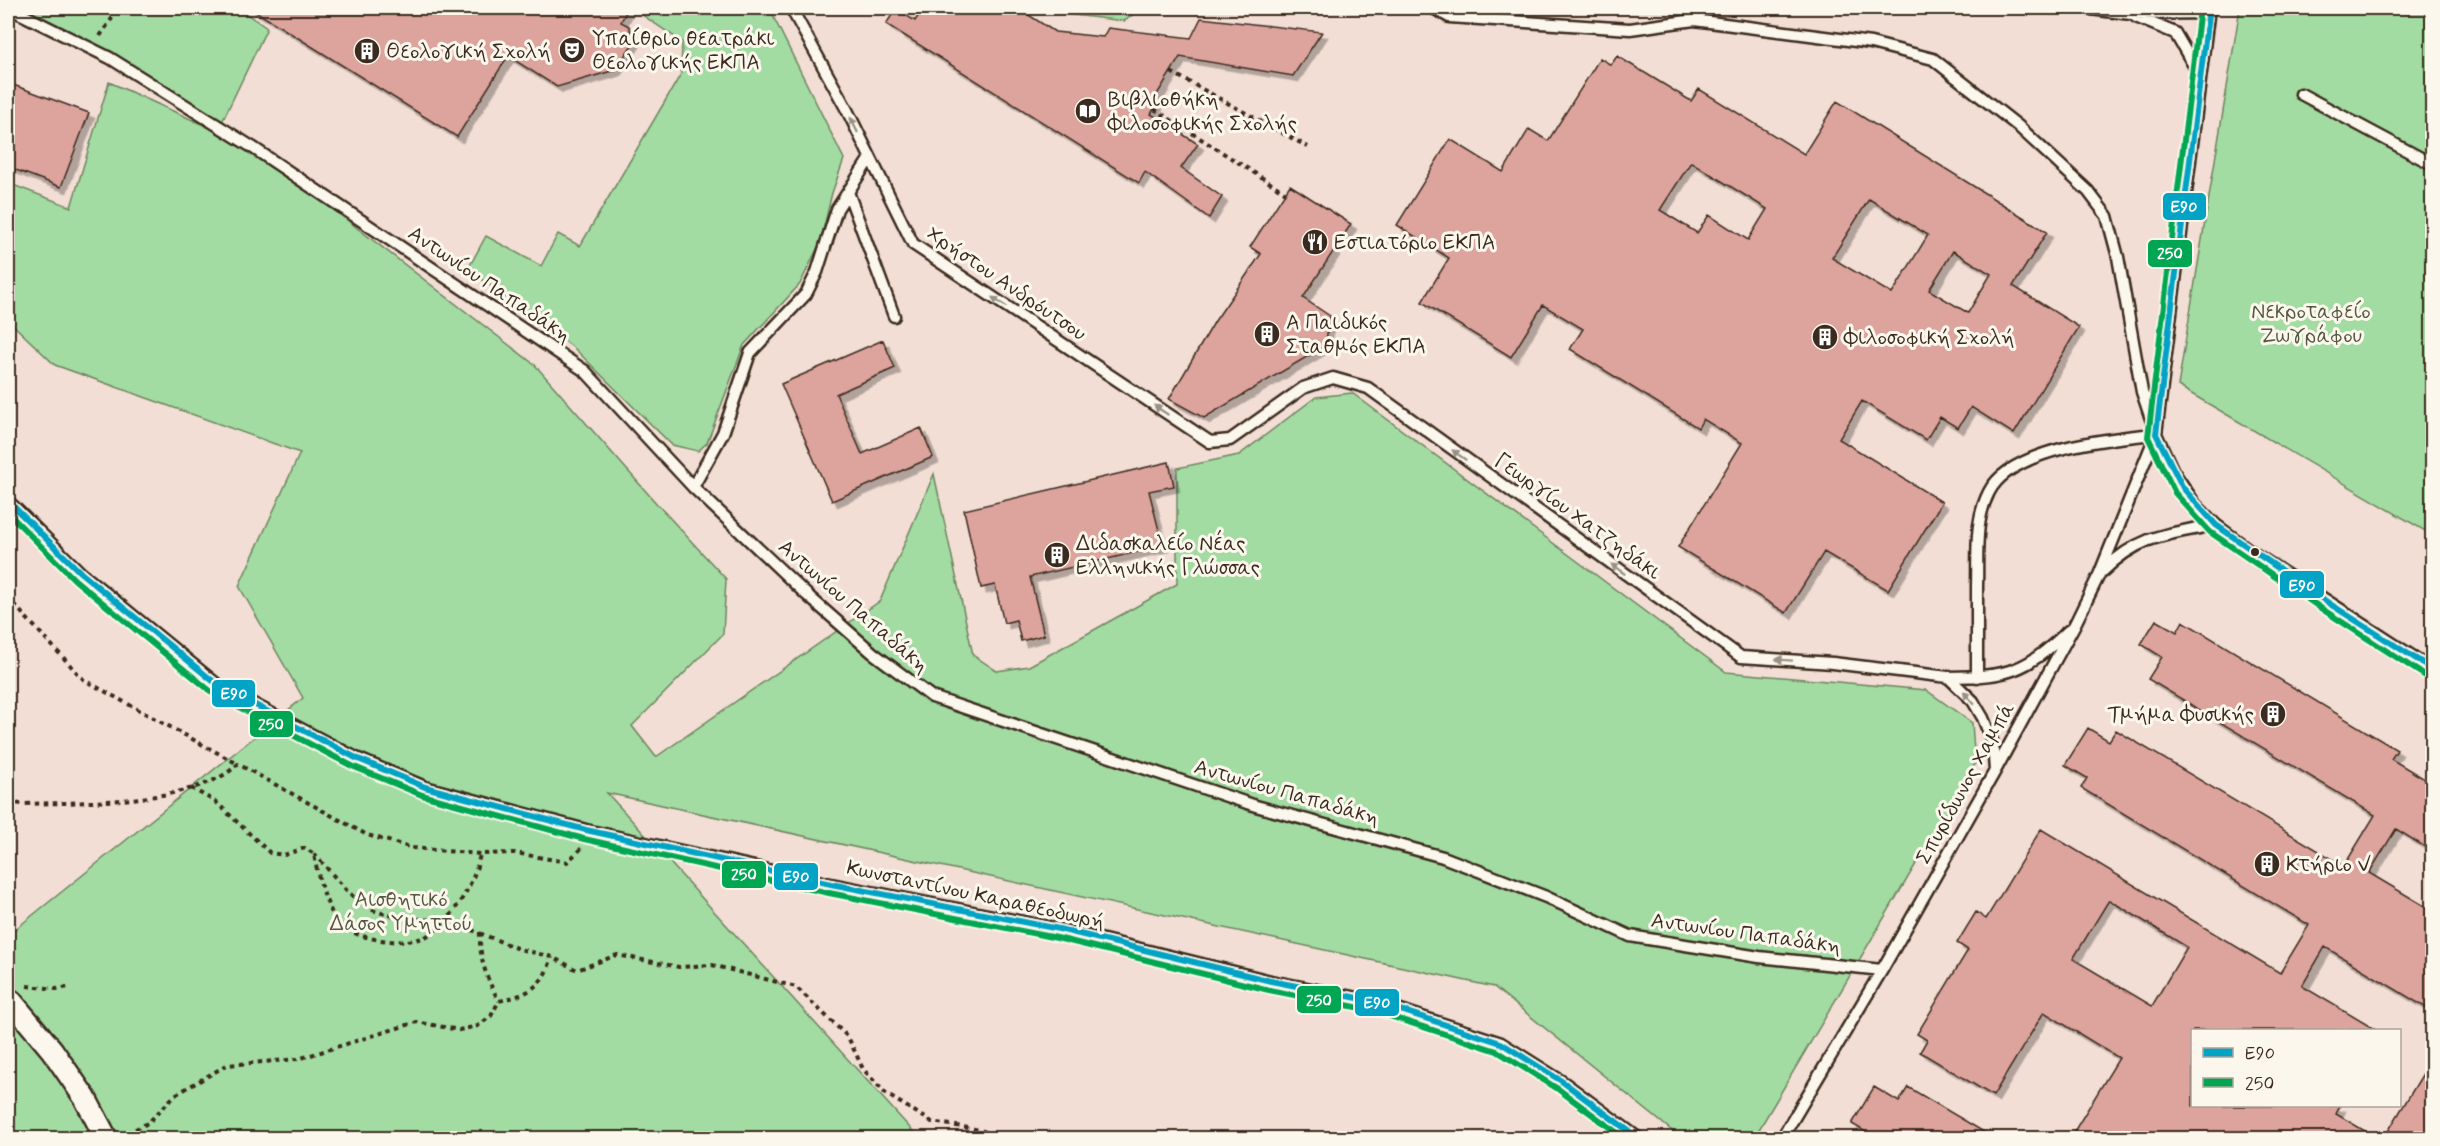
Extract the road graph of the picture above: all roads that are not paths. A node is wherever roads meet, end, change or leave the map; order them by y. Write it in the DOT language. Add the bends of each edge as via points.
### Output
graph roads {
  1 [pos="9,8"];
  2 [pos="791,8"];
  3 [pos="1433,8"];
  4 [pos="2082,8"];
  5 [pos="2208,10"];
  6 [pos="2131,14"];
  7 [pos="2200,76"];
  8 [pos="2301,94"];
  9 [pos="870,158"];
  10 [pos="2433,164"];
  11 [pos="848,192"];
  12 [pos="894,316"];
  13 [pos="2156,434"];
  14 [pos="1210,442"];
  15 [pos="693,487"];
  16 [pos="8,501"];
  17 [pos="2216,525"];
  18 [pos="2099,575"];
  19 [pos="2075,624"];
  20 [pos="2433,669"];
  21 [pos="1948,677"];
  22 [pos="1977,677"];
  23 [pos="1995,771"];
  24 [pos="1882,970"];
  25 [pos="13,995"];
  26 [pos="106,1138"];
  27 [pos="1638,1138"];
  28 [pos="1782,1138"];
  1 -- 15 [label="lane, Αντωνίου Παπαδάκη" via="91,49 252,147 585,371"];
  9 -- 2 [label="lane, Χρήστου Ανδρόυτσου, one-way"];
  3 -- 13 [label="lane" via="1449,17 1630,29 1694,20 1872,43 1933,59 2018,126 2088,191 2107,216 2142,392"];
  4 -- 6 [label="lane"];
  5 -- 6 [label="lane"];
  5 -- 7 [label="lane, Σπυρίδωνος Χαμπά"];
  6 -- 7 [label="lane" via="2175,33"];
  7 -- 13 [label="lane, Σπυρίδωνος Χαμπά"];
  8 -- 10 [label="lane"];
  9 -- 11 [label="lane"];
  14 -- 9 [label="lane, Χρήστου Ανδρόυτσου, one-way" via="913,244"];
  11 -- 12 [label="lane"];
  11 -- 15 [label="lane" via="837,209 818,272 806,294 750,353 723,433"];
  13 -- 17 [label="lane" via="2183,488"];
  13 -- 18 [label="lane, Σπυρίδωνος Χαμπά"];
  13 -- 22 [label="lane" via="2109,438 2058,449 2010,469 1989,490 1978,524"];
  21 -- 14 [label="lane, Γεωργίου Χατζηδάκι, one-way" via="1741,657 1368,388 1333,378 1303,388 1230,440"];
  15 -- 24 [label="lane, Αντωνίου Παπαδάκη" via="873,653 932,697 1256,806 1443,857 1546,897 1630,936 1759,957"];
  16 -- 27 [label="lane, Κωνσταντίνου Καραθεοδωρή" via="81,573 219,686 356,758 425,787 586,830 1059,929 1271,981 1373,1001 1501,1043 1563,1082"];
  17 -- 18 [label="lane" via="2159,535 2137,544"];
  17 -- 20 [label="lane"];
  18 -- 19 [label="lane, Σπυρίδωνος Χαμπά"];
  19 -- 22 [label="lane, Γεωργίου Χατζηδάκι" via="2042,656 2005,674"];
  19 -- 23 [label="lane, Σπυρίδωνος Χαμπά"];
  21 -- 22 [label="lane, Γεωργίου Χατζηδάκι"];
  23 -- 21 [label="lane, one-way" via="1993,743 1983,718 1973,701"];
  23 -- 24 [label="lane, Σπυρίδωνος Χαμπά"];
  24 -- 28 [label="lane, Σπυρίδωνος Χαμπά"];
  25 -- 26 [label="street" via="85,1098"];
}
